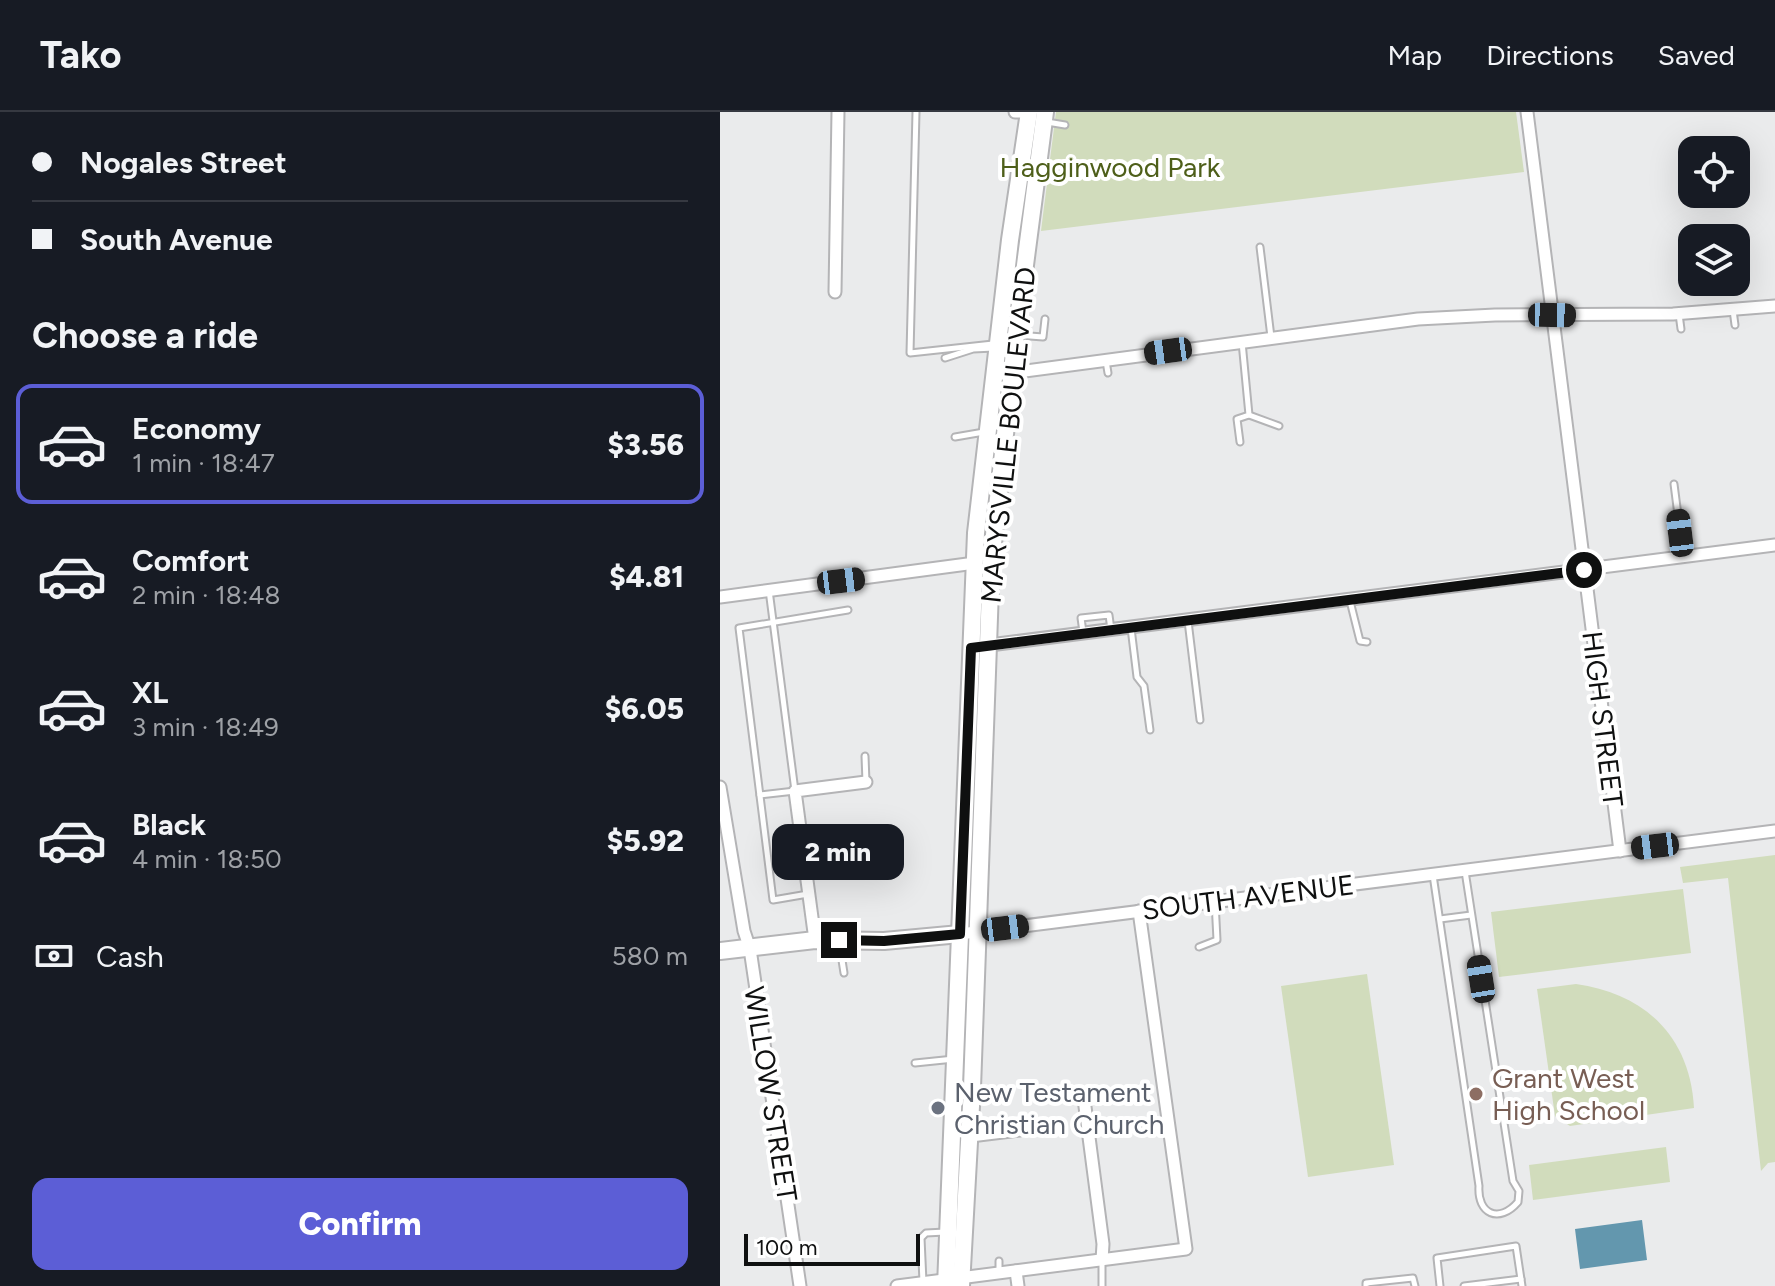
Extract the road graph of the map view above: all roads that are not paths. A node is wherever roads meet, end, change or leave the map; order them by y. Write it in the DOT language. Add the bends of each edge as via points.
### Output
graph roads {
  1 [pos="838,112"];
  2 [pos="916,112"];
  3 [pos="1015,112"];
  4 [pos="1029,112"];
  5 [pos="1527,112"];
  6 [pos="1045,117"];
  7 [pos="1065,125"];
  8 [pos="1260,247"];
  9 [pos="835,292"];
  10 [pos="1775,306"];
  11 [pos="1733,310"];
  12 [pos="1679,313"];
  13 [pos="1552,315"];
  14 [pos="1045,319"];
  15 [pos="1735,325"];
  16 [pos="1681,329"];
  17 [pos="1016,334"];
  18 [pos="1271,337"];
  19 [pos="1242,341"];
  20 [pos="998,346"];
  21 [pos="945,358"];
  22 [pos="1106,360"];
  23 [pos="1012,372"];
  24 [pos="1108,373"];
  25 [pos="995,375"];
  26 [pos="1249,415"];
  27 [pos="1279,426"];
  28 [pos="989,431"];
  29 [pos="955,437"];
  30 [pos="1240,442"];
  31 [pos="1674,484"];
  32 [pos="1775,545"];
  33 [pos="1683,557"];
  34 [pos="983,563"];
  35 [pos="1584,570"];
  36 [pos="769,590"];
  37 [pos="720,597"];
  38 [pos="1350,600"];
  39 [pos="848,610"];
  40 [pos="1187,620"];
  41 [pos="774,622"];
  42 [pos="1131,627"];
  43 [pos="1111,630"];
  44 [pos="1083,633"];
  45 [pos="1367,642"];
  46 [pos="990,645"];
  47 [pos="971,648"];
  48 [pos="1200,720"];
  49 [pos="1150,730"];
  50 [pos="986,732"];
  51 [pos="865,756"];
  52 [pos="866,782"];
  53 [pos="965,785"];
  54 [pos="720,787"];
  55 [pos="795,791"];
  56 [pos="760,795"];
  57 [pos="1775,831"];
  58 [pos="982,837"];
  59 [pos="1620,851"];
  60 [pos="1465,870"];
  61 [pos="1433,874"];
  62 [pos="809,894"];
  63 [pos="1215,900"];
  64 [pos="1139,911"];
  65 [pos="1471,915"];
  66 [pos="1440,920"];
  67 [pos="978,932"];
  68 [pos="960,934"];
  69 [pos="815,940"];
  70 [pos="839,940"];
  71 [pos="1199,947"];
  72 [pos="750,949"];
  73 [pos="720,951"];
  74 [pos="844,973"];
  75 [pos="955,1059"];
  76 [pos="915,1063"];
  77 [pos="1084,1099"];
  78 [pos="1020,1133"];
  79 [pos="970,1139"];
  80 [pos="948,1232"];
  81 [pos="1102,1260"];
  82 [pos="1016,1271"];
  83 [pos="954,1282"];
  84 [pos="1521,1282"];
  85 [pos="923,1283"];
  86 [pos="800,1286"];
  87 [pos="897,1286"];
  88 [pos="1018,1286"];
  89 [pos="1102,1286"];
  90 [pos="1366,1286"];
  91 [pos="1415,1286"];
  92 [pos="1440,1286"];
  93 [pos="1464,1286"];
  1 -- 9 [label="street"];
  2 -- 20 [label="lane" via="910,353"];
  3 -- 4 [label="street"];
  4 -- 6 [label="lane"];
  4 -- 20 [label="main road, MARYSVILLE BOULEVARD"];
  5 -- 13 [label="street, HIGH STREET"];
  6 -- 7 [label="lane"];
  6 -- 17 [label="main road, MARYSVILLE BOULEVARD"];
  8 -- 18 [label="lane"];
  10 -- 11 [label="street"];
  11 -- 12 [label="street"];
  11 -- 15 [label="lane"];
  12 -- 13 [label="street"];
  12 -- 16 [label="lane"];
  13 -- 18 [label="street" via="1418,319"];
  13 -- 35 [label="street, HIGH STREET"];
  14 -- 17 [label="lane" via="1043,337"];
  17 -- 23 [label="main road, MARYSVILLE BOULEVARD"];
  18 -- 19 [label="street"];
  19 -- 22 [label="street"];
  19 -- 26 [label="lane"];
  20 -- 21 [label="lane"];
  20 -- 25 [label="main road, MARYSVILLE BOULEVARD"];
  22 -- 23 [label="street"];
  22 -- 24 [label="lane"];
  23 -- 25 [label="street"];
  23 -- 34 [label="main road, MARYSVILLE BOULEVARD"];
  25 -- 28 [label="main road, MARYSVILLE BOULEVARD"];
  26 -- 27 [label="lane"];
  26 -- 30 [label="lane" via="1237,419"];
  28 -- 29 [label="lane"];
  28 -- 34 [label="main road, MARYSVILLE BOULEVARD"];
  31 -- 33 [label="lane"];
  32 -- 33 [label="street"];
  33 -- 35 [label="street"];
  34 -- 36 [label="street"];
  34 -- 46 [label="main road, MARYSVILLE BOULEVARD"];
  34 -- 47 [label="main road, MARYSVILLE BOULEVARD"];
  35 -- 38 [label="street"];
  35 -- 59 [label="street, HIGH STREET"];
  36 -- 37 [label="street"];
  36 -- 41 [label="lane"];
  38 -- 40 [label="street"];
  38 -- 45 [label="lane" via="1360,641"];
  39 -- 41 [label="lane"];
  40 -- 42 [label="street"];
  40 -- 48 [label="lane"];
  41 -- 55 [label="lane"];
  41 -- 56 [label="lane" via="739,628"];
  42 -- 43 [label="street"];
  42 -- 49 [label="lane"];
  43 -- 44 [label="street"];
  43 -- 44 [label="lane" via="1109,615 1081,618"];
  44 -- 46 [label="street"];
  46 -- 47 [label="street"];
  46 -- 50 [label="main road, MARYSVILLE BOULEVARD"];
  47 -- 53 [label="main road, MARYSVILLE BOULEVARD"];
  50 -- 53 [label="main road"];
  50 -- 58 [label="main road, MARYSVILLE BOULEVARD"];
  51 -- 52 [label="lane"];
  52 -- 55 [label="street"];
  53 -- 58 [label="main road" via="972,791 976,830"];
  53 -- 68 [label="main road, MARYSVILLE BOULEVARD"];
  54 -- 72 [label="street, WILLOW STREET"];
  55 -- 56 [label="lane"];
  55 -- 62 [label="street"];
  56 -- 62 [label="lane" via="773,900"];
  57 -- 59 [label="street, SOUTH AVENUE"];
  58 -- 67 [label="main road, MARYSVILLE BOULEVARD"];
  59 -- 60 [label="street, SOUTH AVENUE"];
  60 -- 61 [label="street, SOUTH AVENUE"];
  60 -- 65 [label="lane"];
  61 -- 63 [label="street, SOUTH AVENUE"];
  61 -- 66 [label="lane"];
  62 -- 69 [label="street"];
  63 -- 64 [label="street, SOUTH AVENUE"];
  63 -- 71 [label="lane" via="1217,940"];
  64 -- 67 [label="street, SOUTH AVENUE"];
  64 -- 81 [label="street" via="1186,1249"];
  65 -- 66 [label="lane"];
  65 -- 66 [label="lane" via="1513,1181 1519,1191 1518,1202 1505,1214 1486,1210 1478,1196"];
  67 -- 68 [label="street, SOUTH AVENUE"];
  67 -- 79 [label="main road, MARYSVILLE BOULEVARD"];
  68 -- 70 [label="main road, SOUTH AVENUE"];
  68 -- 75 [label="main road, MARYSVILLE BOULEVARD"];
  69 -- 70 [label="main road, SOUTH AVENUE"];
  69 -- 72 [label="main road, SOUTH AVENUE"];
  70 -- 74 [label="lane"];
  72 -- 73 [label="main road, SOUTH AVENUE"];
  72 -- 86 [label="street, WILLOW STREET"];
  75 -- 76 [label="lane"];
  75 -- 80 [label="main road, MARYSVILLE BOULEVARD"];
  77 -- 81 [label="street"];
  78 -- 79 [label="lane"];
  79 -- 83 [label="main road, MARYSVILLE BOULEVARD"];
  80 -- 83 [label="main road, MARYSVILLE BOULEVARD"];
  80 -- 85 [label="lane" via="921,1238"];
  81 -- 82 [label="street"];
  81 -- 89 [label="lane"];
  82 -- 83 [label="street" via="999,1267"];
  82 -- 88 [label="street"];
  83 -- 85 [label="street"];
  84 -- 92 [label="lane" via="1516,1246 1437,1258"];
  84 -- 93 [label="lane"];
  85 -- 87 [label="street"];
  90 -- 91 [label="lane" via="1413,1278"];
}
